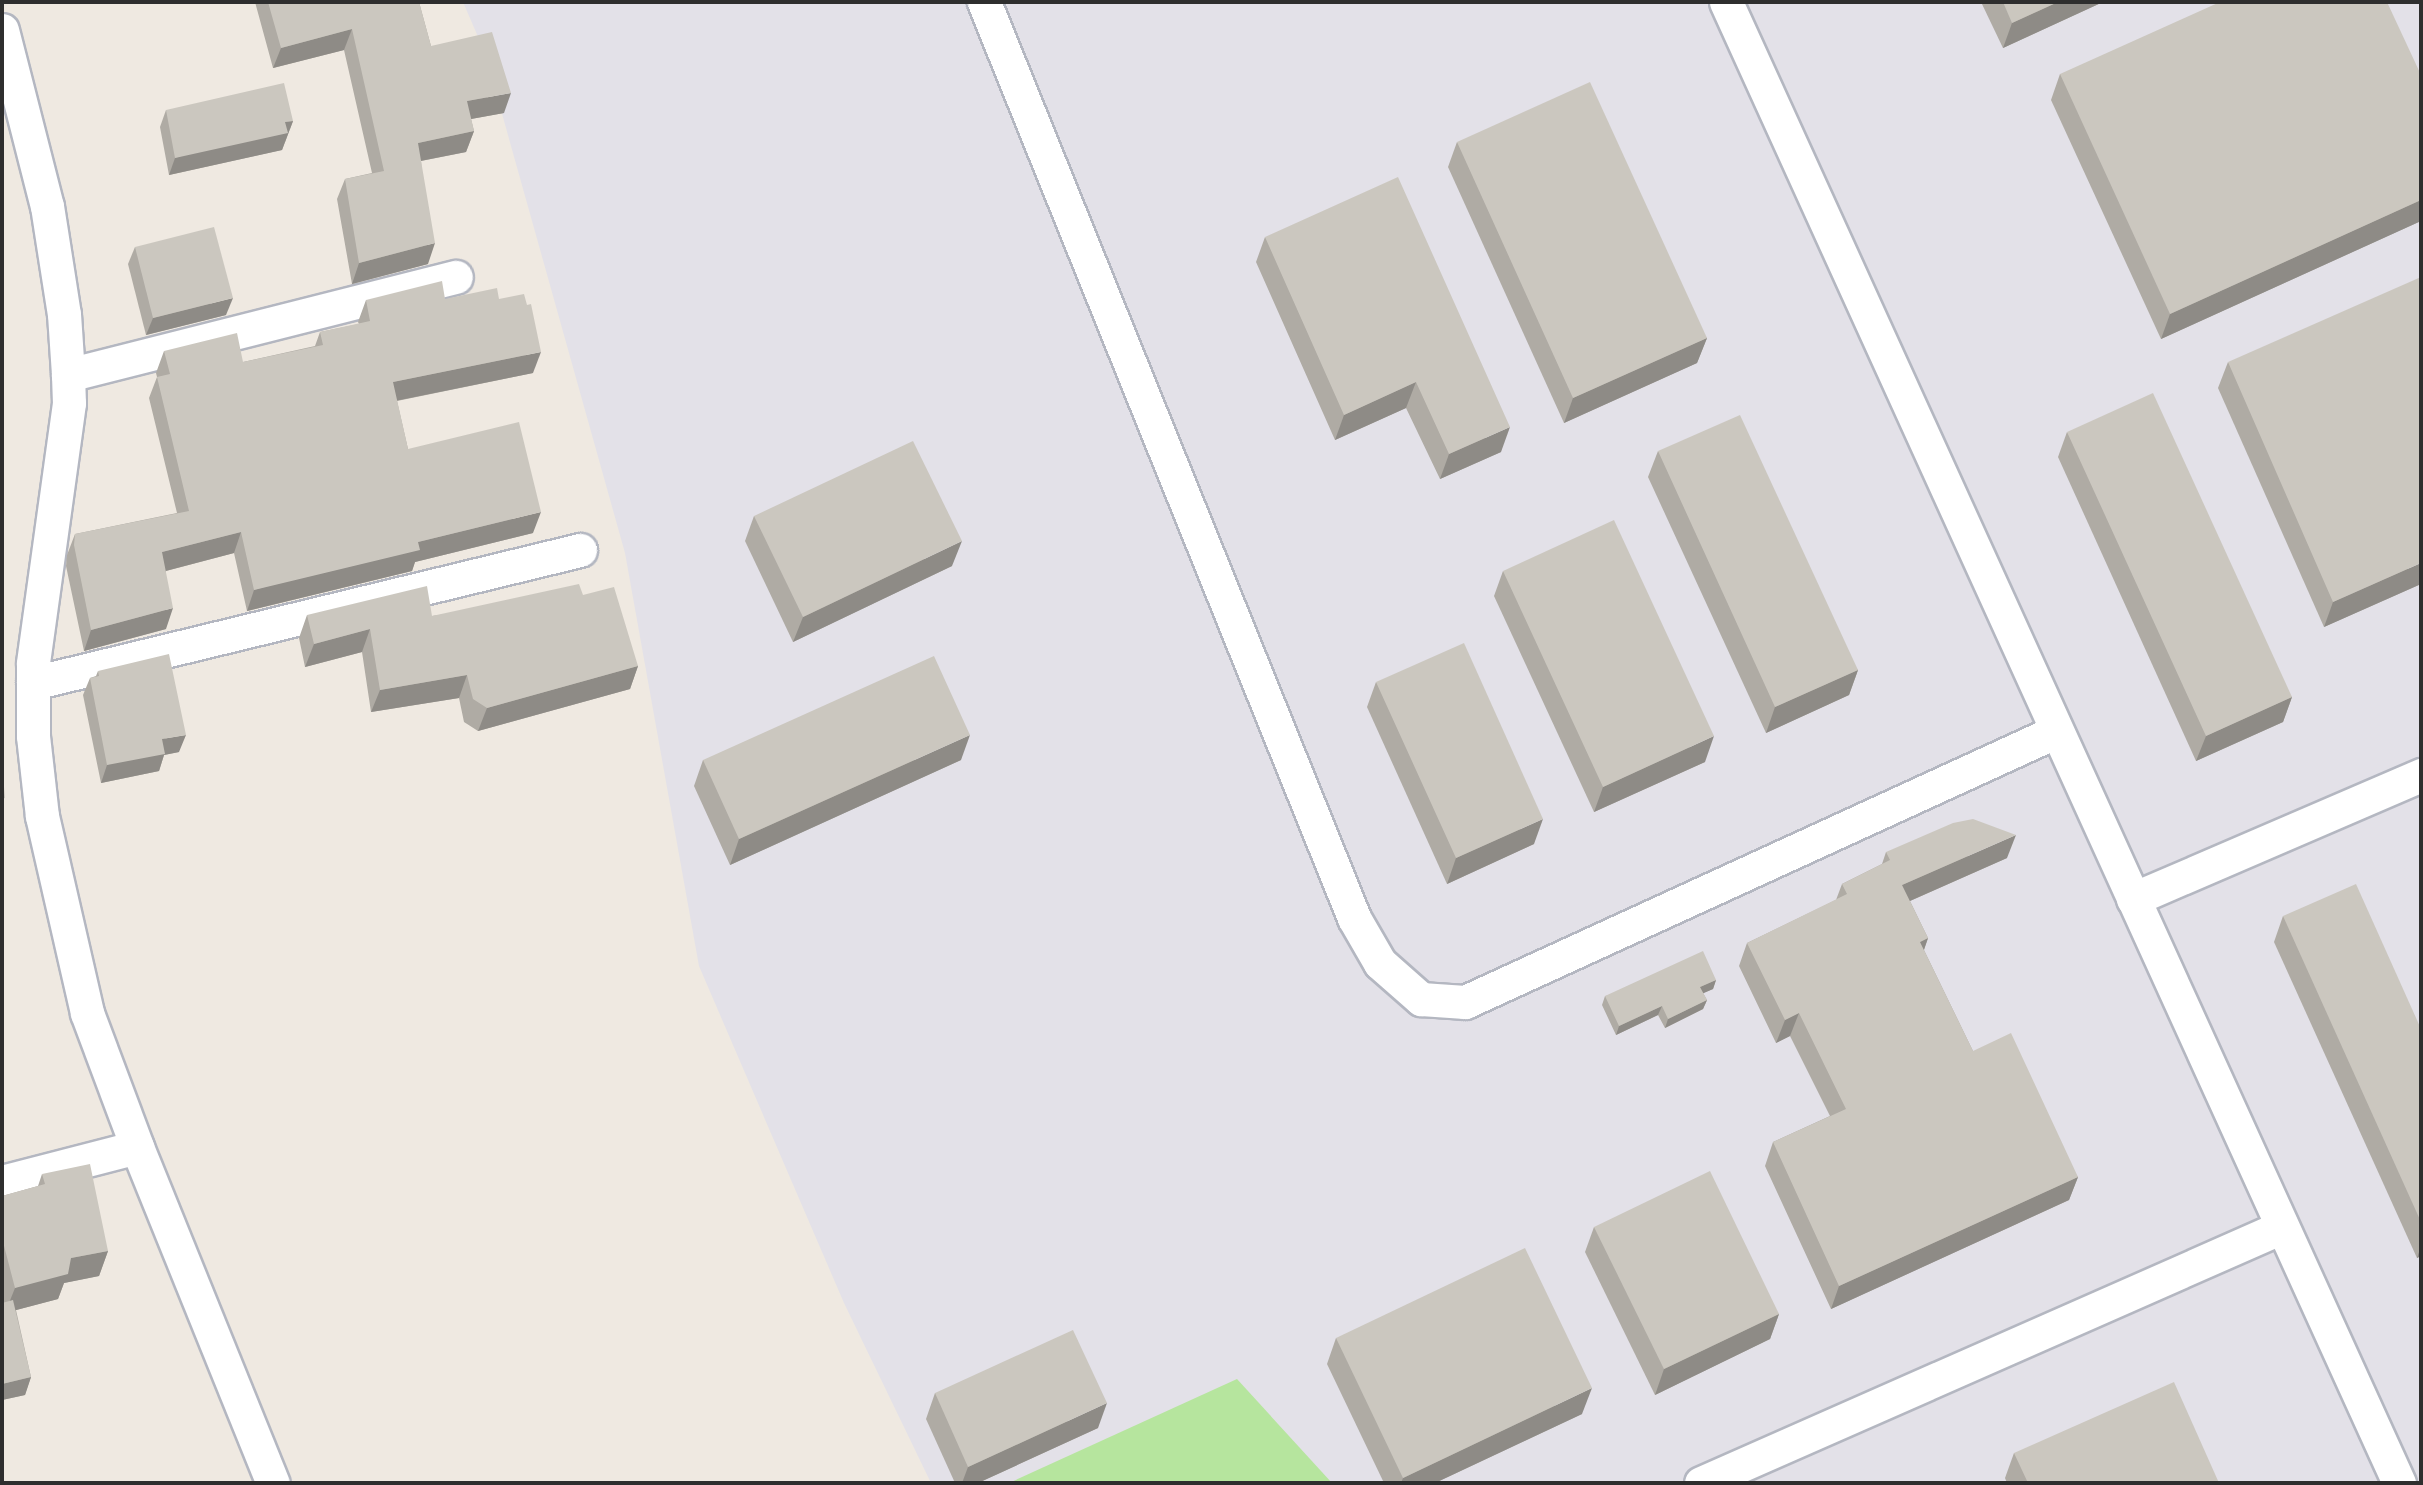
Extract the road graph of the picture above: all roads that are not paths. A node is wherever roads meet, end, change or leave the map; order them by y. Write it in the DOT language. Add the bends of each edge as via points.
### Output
graph roads {
  1 [pos="984,2"];
  2 [pos="1726,2"];
  3 [pos="2,30"];
  4 [pos="456,277"];
  5 [pos="68,375"];
  6 [pos="580,550"];
  7 [pos="33,683"];
  8 [pos="2057,731"];
  9 [pos="2421,775"];
  10 [pos="2133,900"];
  11 [pos="136,1147"];
  12 [pos="2,1182"];
  13 [pos="2282,1227"];
  14 [pos="273,1483"];
  15 [pos="1701,1483"];
  16 [pos="2399,1483"];
  1 -- 8 [label="street" via="1354,918 1380,962 1421,999 1465,1002"];
  2 -- 8 [label="street"];
  3 -- 5 [label="street" via="47,206 65,314"];
  4 -- 5 [label="street"];
  5 -- 7 [label="street" via="69,404"];
  6 -- 7 [label="street"];
  7 -- 11 [label="street" via="33,736 43,816 87,1013"];
  8 -- 10 [label="street"];
  9 -- 10 [label="street"];
  10 -- 13 [label="street"];
  11 -- 12 [label="street"];
  11 -- 14 [label="street"];
  13 -- 15 [label="street"];
  13 -- 16 [label="street"];
}
